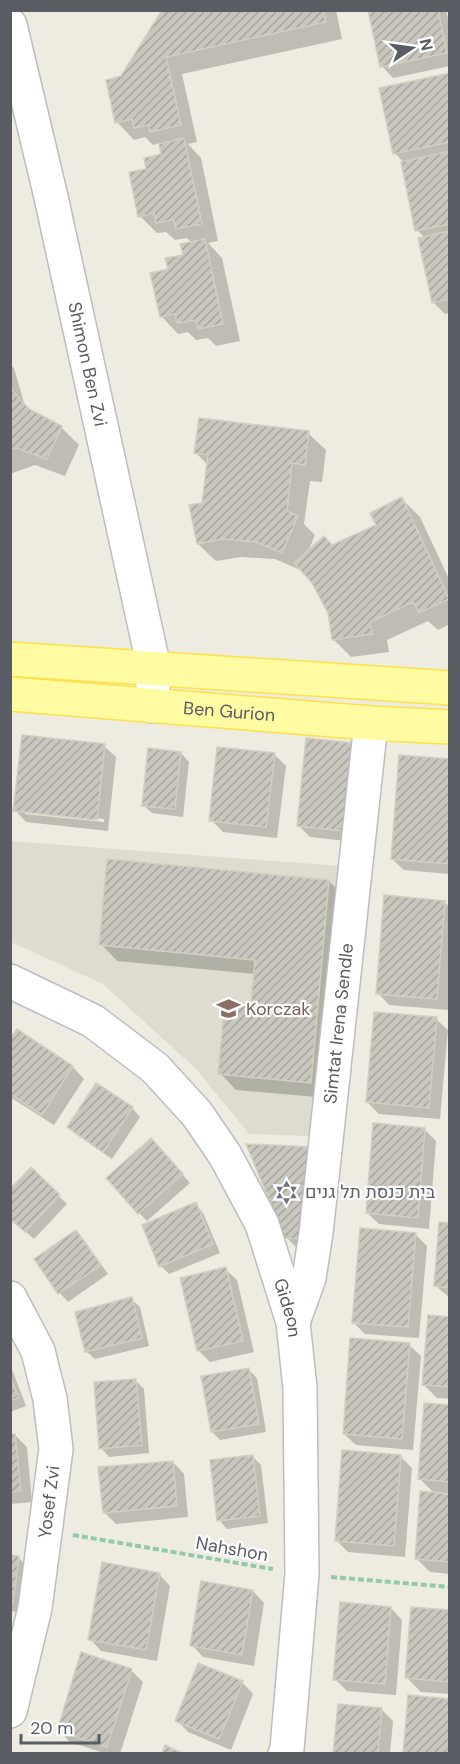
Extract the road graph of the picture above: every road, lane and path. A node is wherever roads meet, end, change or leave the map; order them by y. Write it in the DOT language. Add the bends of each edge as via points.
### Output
graph roads {
  1 [pos="10,25"];
  2 [pos="16,73"];
  3 [pos="10,659"];
  4 [pos="153,668"];
  5 [pos="450,688"];
  6 [pos="10,694"];
  7 [pos="152,706"];
  8 [pos="371,723"];
  9 [pos="450,727"];
  10 [pos="10,981"];
  11 [pos="10,1298"];
  12 [pos="293,1322"];
  13 [pos="46,1530"];
  14 [pos="302,1574"];
  15 [pos="450,1587"];
  16 [pos="10,1711"];
  17 [pos="286,1752"];
  1 -- 2 [label="street, Shimon Ben Zvi"];
  2 -- 4 [label="street, Shimon Ben Zvi" via="53,208"];
  3 -- 4 [label="main road"];
  4 -- 5 [label="main road"];
  4 -- 7 [label="street, Shimon Ben Zvi"];
  6 -- 7 [label="main road, Ben Gurion"];
  7 -- 8 [label="main road, Ben Gurion"];
  8 -- 9 [label="main road, Ben Gurion"];
  8 -- 12 [label="street, Simtat Irena Sendle" via="316,1233 309,1278"];
  10 -- 12 [label="street, Gideon" via="93,1021 155,1068 197,1114 225,1155 262,1224"];
  11 -- 13 [label="street, Yosef Zvi" via="38,1351 50,1399 56,1449"];
  12 -- 14 [label="street, Gideon" via="300,1388"];
  13 -- 14 [label="path, Nahshon"];
  13 -- 16 [label="street, Yosef Zvi" via="35,1608"];
  14 -- 15 [label="path, Nahshon"];
  14 -- 17 [label="street, Gideon"];
}
